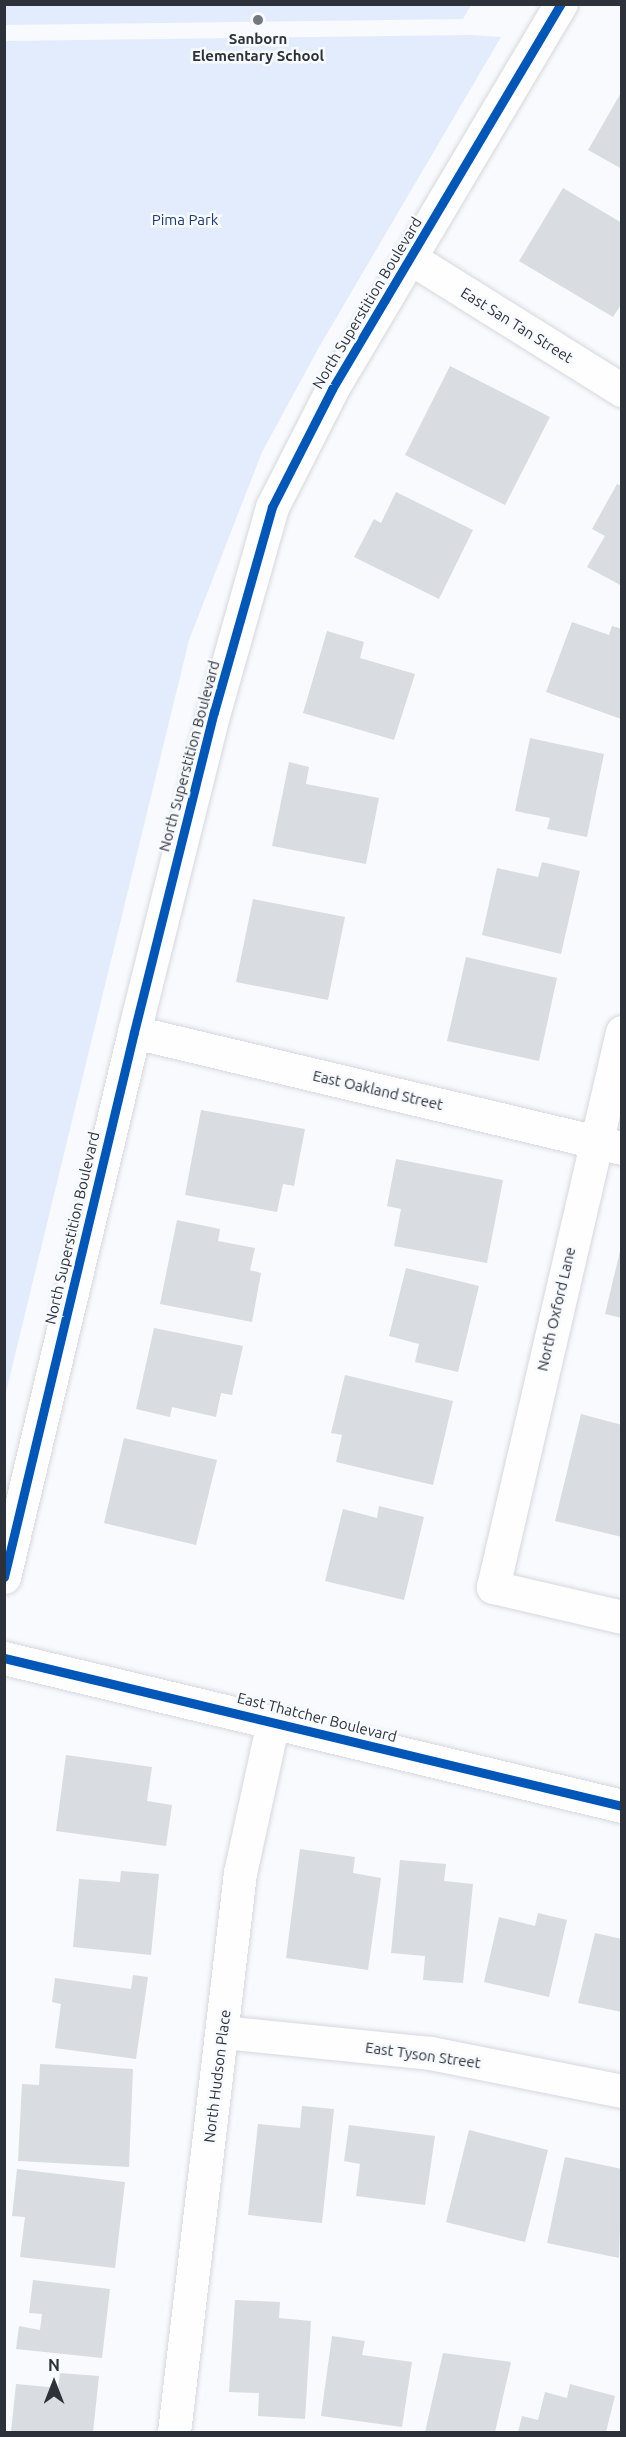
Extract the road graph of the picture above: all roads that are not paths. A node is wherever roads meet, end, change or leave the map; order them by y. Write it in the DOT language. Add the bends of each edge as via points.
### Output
graph roads {
  1 [pos="561,4"];
  2 [pos="412,259"];
  3 [pos="621,390"];
  4 [pos="134,1032"];
  5 [pos="621,1032"];
  6 [pos="608,1145"];
  7 [pos="4,1577"];
  8 [pos="621,1617"];
  9 [pos="4,1658"];
  10 [pos="273,1722"];
  11 [pos="621,1806"];
  12 [pos="223,2032"];
  13 [pos="621,2091"];
  14 [pos="174,2433"];
  1 -- 2 [label="street, North Superstition Boulevard"];
  2 -- 3 [label="street, East San Tan Street"];
  2 -- 4 [label="street, North Superstition Boulevard" via="332,389 272,507 214,712"];
  4 -- 6 [label="street, East Oakland Street"];
  4 -- 7 [label="street, North Superstition Boulevard"];
  5 -- 6 [label="street, North Oxford Lane"];
  6 -- 8 [label="street, North Oxford Lane" via="493,1587"];
  9 -- 10 [label="street, East Thatcher Boulevard"];
  10 -- 11 [label="street, East Thatcher Boulevard"];
  10 -- 12 [label="street, North Hudson Place" via="240,1873"];
  12 -- 13 [label="street, East Tyson Street" via="430,2053"];
  12 -- 14 [label="street, North Hudson Place"];
}
